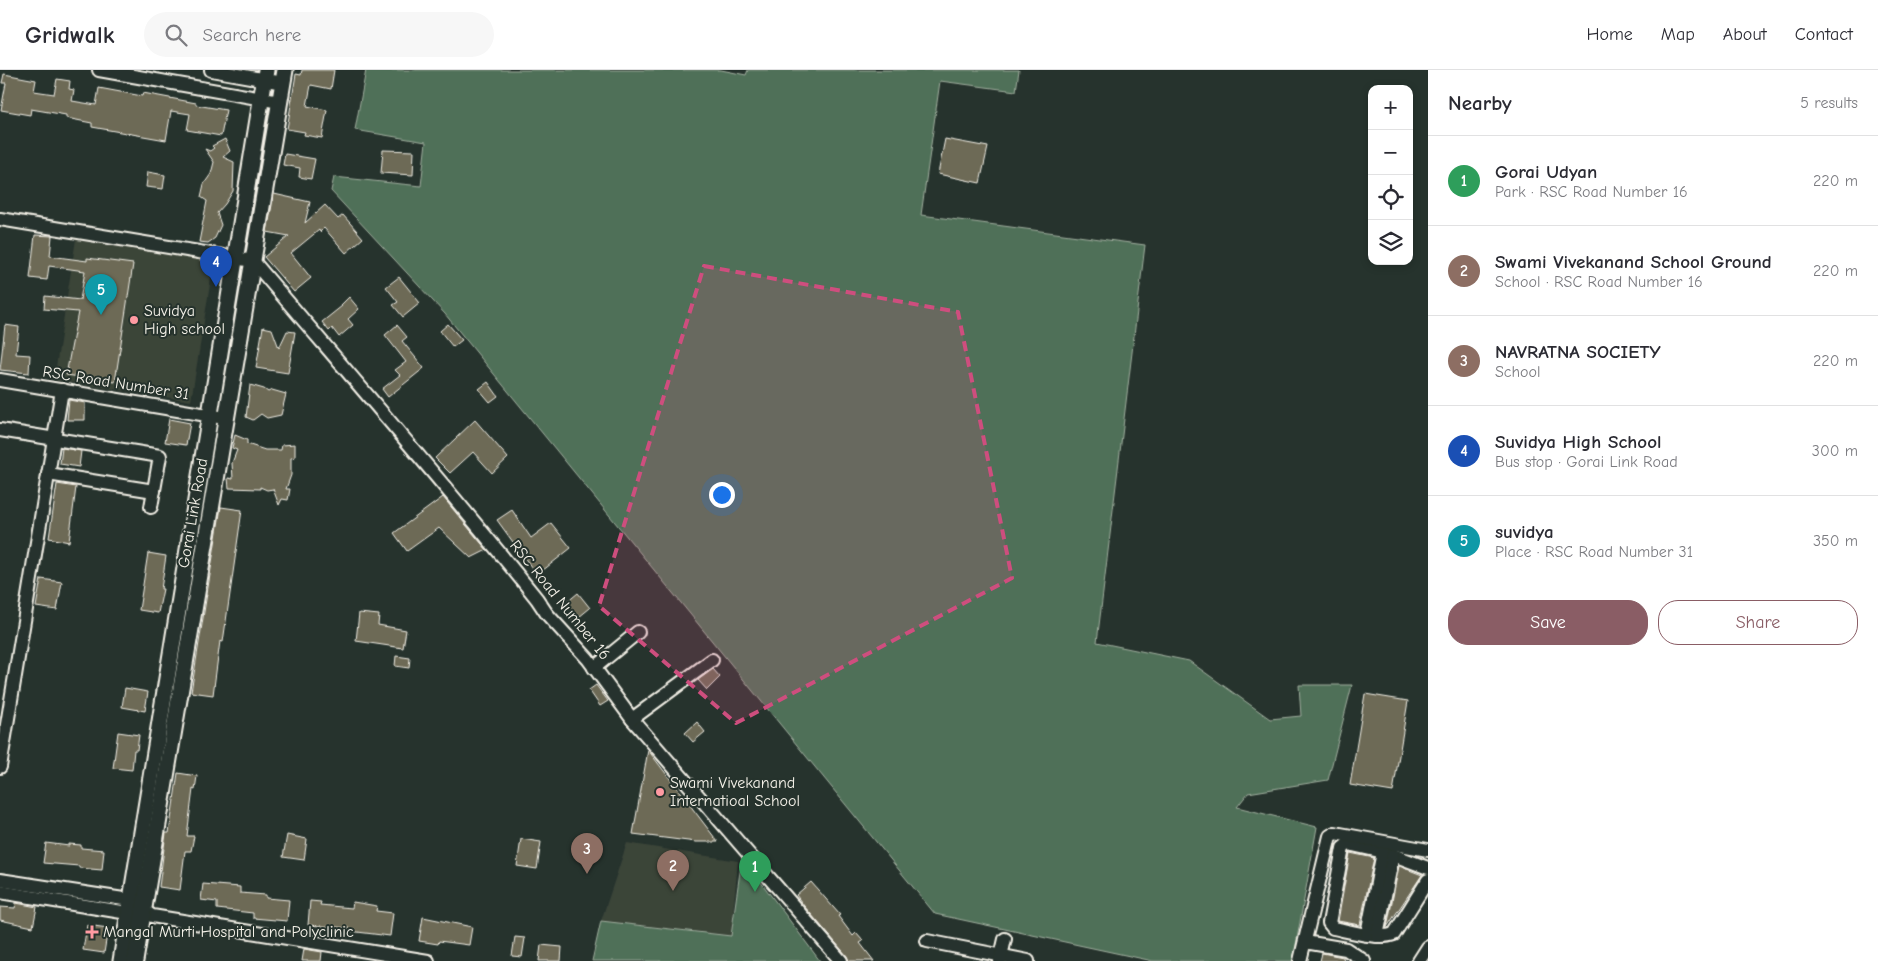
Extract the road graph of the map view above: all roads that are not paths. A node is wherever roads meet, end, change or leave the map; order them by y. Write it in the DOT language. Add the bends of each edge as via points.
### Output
graph roads {
  1 [pos="99,70"];
  2 [pos="211,70"];
  3 [pos="265,75"];
  4 [pos="284,76"];
  5 [pos="261,98"];
  6 [pos="280,102"];
  7 [pos="0,219"];
  8 [pos="236,258"];
  9 [pos="253,261"];
  10 [pos="0,380"];
  11 [pos="62,390"];
  12 [pos="210,415"];
  13 [pos="228,418"];
  14 [pos="0,430"];
  15 [pos="54,439"];
  16 [pos="48,474"];
  17 [pos="154,491"];
  18 [pos="151,507"];
  19 [pos="638,632"];
  20 [pos="712,660"];
  21 [pos="594,668"];
  22 [pos="632,719"];
  23 [pos="0,767"];
  24 [pos="1428,850"];
  25 [pos="1388,851"];
  26 [pos="1428,868"];
  27 [pos="0,880"];
  28 [pos="1428,880"];
  29 [pos="0,892"];
  30 [pos="129,907"];
  31 [pos="143,909"];
  32 [pos="1372,935"];
  33 [pos="1005,938"];
  34 [pos="927,941"];
  35 [pos="1305,942"];
  36 [pos="1001,959"];
  37 [pos="121,961"];
  38 [pos="135,961"];
  39 [pos="428,961"];
  40 [pos="841,961"];
  41 [pos="1028,961"];
  42 [pos="1300,961"];
  43 [pos="1364,961"];
  1 -- 5 [label="street"];
  2 -- 3 [label="street"];
  3 -- 4 [label="street"];
  3 -- 5 [label="main road, Gorai Link Road"];
  4 -- 6 [label="main road, Gorai Link Road"];
  5 -- 6 [label="street"];
  5 -- 8 [label="main road, Gorai Link Road"];
  6 -- 9 [label="main road, Gorai Link Road"];
  7 -- 8 [label="street"];
  8 -- 9 [label="street"];
  8 -- 12 [label="main road, Gorai Link Road"];
  9 -- 13 [label="main road, Gorai Link Road"];
  9 -- 21 [label="street, RSC Road Number 16" via="457,499 547,614"];
  10 -- 11 [label="street, RSC Road Number 31"];
  11 -- 12 [label="street, RSC Road Number 31"];
  11 -- 15 [label="street"];
  12 -- 13 [label="street, RSC Road Number 31"];
  12 -- 30 [label="main road, Gorai Link Road"];
  13 -- 31 [label="main road, Gorai Link Road"];
  14 -- 15 [label="street"];
  15 -- 16 [label="street"];
  15 -- 17 [label="street" via="160,456"];
  16 -- 17 [label="street"];
  16 -- 23 [label="street"];
  17 -- 18 [label="street"];
  19 -- 21 [label="street"];
  20 -- 22 [label="street"];
  21 -- 22 [label="street, RSC Road Number 16"];
  22 -- 40 [label="street, RSC Road Number 16"];
  24 -- 25 [label="street"];
  25 -- 26 [label="street"];
  25 -- 32 [label="street"];
  25 -- 32 [label="street" via="1348,844 1343,848 1329,923 1333,928"];
  25 -- 35 [label="street" via="1335,832 1330,836"];
  27 -- 30 [label="street"];
  28 -- 32 [label="street" via="1394,934 1387,937"];
  29 -- 30 [label="street"];
  30 -- 31 [label="street"];
  30 -- 37 [label="main road, Gorai Link Road"];
  31 -- 38 [label="main road, Gorai Link Road"];
  31 -- 39 [label="street" via="152,916"];
  33 -- 36 [label="street"];
  34 -- 36 [label="street"];
  35 -- 42 [label="street"];
  35 -- 43 [label="street" via="1346,949"];
  36 -- 41 [label="street"];
}
